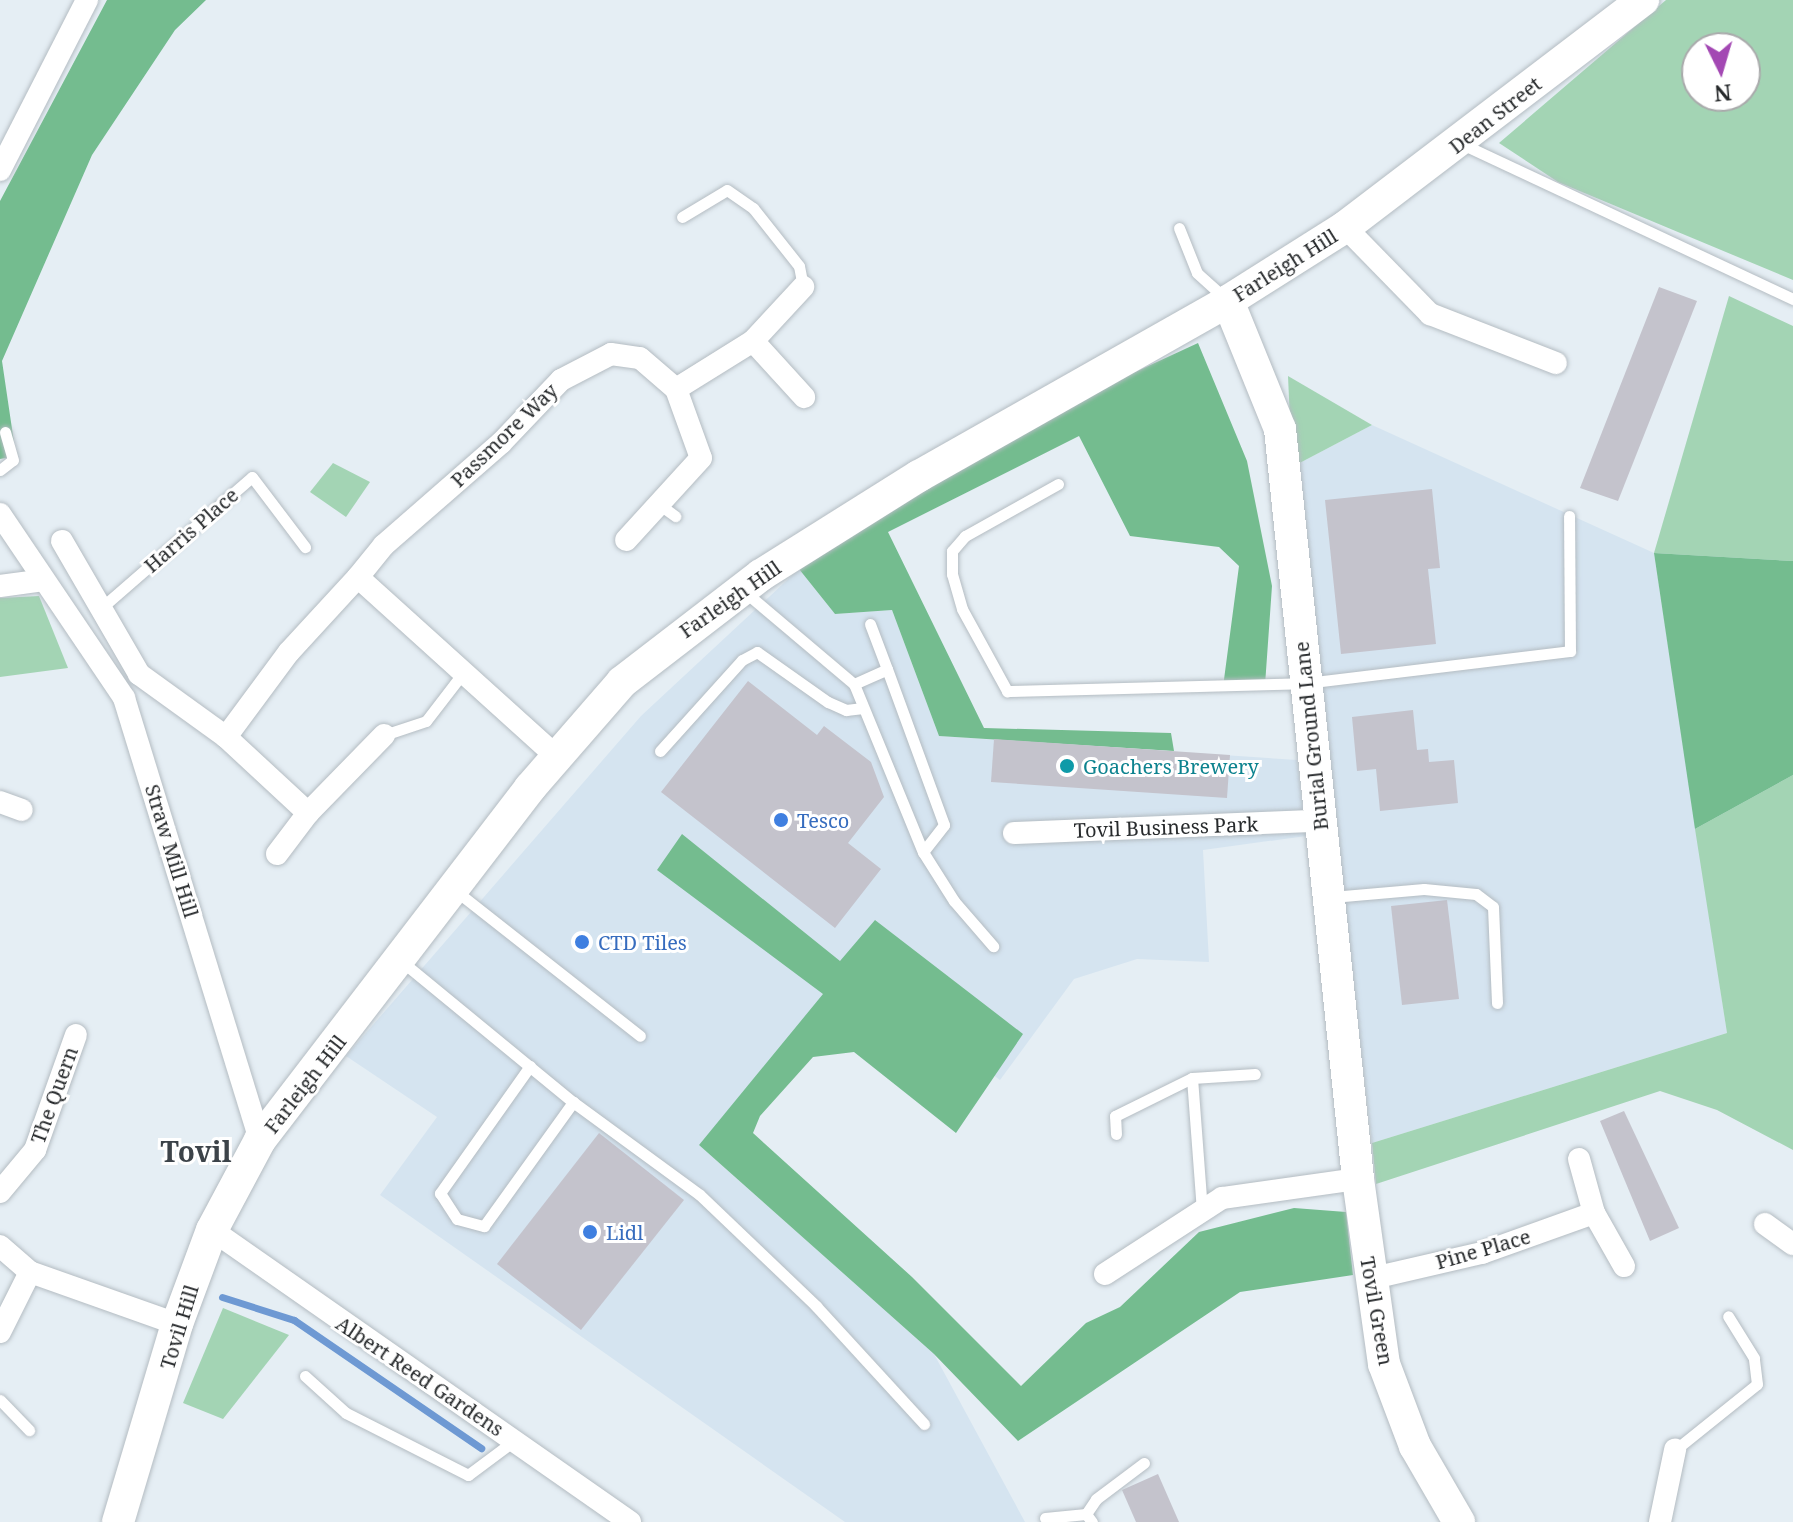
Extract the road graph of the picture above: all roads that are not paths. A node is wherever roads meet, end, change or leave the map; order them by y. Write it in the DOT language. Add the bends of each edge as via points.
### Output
graph roads {
  1 [pos="87,0"];
  2 [pos="1643,0"];
  3 [pos="1460,143"];
  4 [pos="0,170"];
  5 [pos="682,217"];
  6 [pos="1345,227"];
  7 [pos="1179,228"];
  8 [pos="803,287"];
  9 [pos="1793,299"];
  10 [pos="1228,301"];
  11 [pos="753,341"];
  12 [pos="1556,363"];
  13 [pos="676,389"];
  14 [pos="804,397"];
  15 [pos="5,432"];
  16 [pos="0,470"];
  17 [pos="1058,484"];
  18 [pos="0,514"];
  19 [pos="1569,516"];
  20 [pos="626,540"];
  21 [pos="62,541"];
  22 [pos="305,547"];
  23 [pos="358,577"];
  24 [pos="44,580"];
  25 [pos="0,586"];
  26 [pos="741,589"];
  27 [pos="100,610"];
  28 [pos="870,624"];
  29 [pos="887,669"];
  30 [pos="463,673"];
  31 [pos="1306,683"];
  32 [pos="854,684"];
  33 [pos="863,708"];
  34 [pos="384,735"];
  35 [pos="226,737"];
  36 [pos="660,751"];
  37 [pos="557,757"];
  38 [pos="0,802"];
  39 [pos="22,810"];
  40 [pos="308,813"];
  41 [pos="1319,821"];
  42 [pos="1014,833"];
  43 [pos="923,852"];
  44 [pos="277,854"];
  45 [pos="452,889"];
  46 [pos="1327,898"];
  47 [pos="993,946"];
  48 [pos="399,960"];
  49 [pos="1497,1003"];
  50 [pos="76,1035"];
  51 [pos="640,1036"];
  52 [pos="530,1066"];
  53 [pos="1255,1074"];
  54 [pos="1192,1078"];
  55 [pos="573,1102"];
  56 [pos="1116,1134"];
  57 [pos="260,1140"];
  58 [pos="1579,1159"];
  59 [pos="1358,1179"];
  60 [pos="0,1192"];
  61 [pos="1202,1211"];
  62 [pos="1594,1213"];
  63 [pos="1765,1224"];
  64 [pos="212,1230"];
  65 [pos="1793,1244"];
  66 [pos="0,1246"];
  67 [pos="1624,1266"];
  68 [pos="30,1272"];
  69 [pos="1105,1274"];
  70 [pos="1369,1279"];
  71 [pos="1728,1316"];
  72 [pos="177,1324"];
  73 [pos="0,1332"];
  74 [pos="305,1376"];
  75 [pos="0,1400"];
  76 [pos="924,1424"];
  77 [pos="29,1430"];
  78 [pos="515,1440"];
  79 [pos="1675,1450"];
  80 [pos="1144,1463"];
  81 [pos="1045,1518"];
  82 [pos="1089,1518"];
  83 [pos="118,1522"];
  84 [pos="630,1522"];
  85 [pos="1459,1522"];
  86 [pos="1660,1522"];
  1 -- 4 [label="street"];
  2 -- 3 [label="main road, Dean Street"];
  3 -- 6 [label="main road, Dean Street"];
  3 -- 9 [label="lane"];
  5 -- 8 [label="lane" via="727,190 753,208 799,266"];
  6 -- 10 [label="main road, Farleigh Hill"];
  6 -- 12 [label="street" via="1430,314"];
  7 -- 10 [label="lane" via="1197,273"];
  8 -- 11 [label="street"];
  10 -- 26 [label="main road, Farleigh Hill" via="919,476"];
  10 -- 31 [label="main road, Burial Ground Lane" via="1280,429"];
  11 -- 13 [label="street"];
  11 -- 14 [label="street"];
  13 -- 20 [label="street, Passmore Way" via="701,458 667,510"];
  13 -- 23 [label="street, Passmore Way" via="640,358 611,354 561,380 501,443 384,545"];
  15 -- 16 [label="lane" via="13,460"];
  17 -- 31 [label="lane" via="965,536 952,551 962,609 1007,691"];
  18 -- 24 [label="street, Straw Mill Hill"];
  19 -- 31 [label="lane" via="1570,651"];
  21 -- 27 [label="street"];
  22 -- 27 [label="lane, Harris Place" via="252,477"];
  23 -- 30 [label="street"];
  23 -- 35 [label="street, Passmore Way" via="289,652"];
  24 -- 25 [label="street"];
  24 -- 57 [label="street, Straw Mill Hill" via="124,698"];
  26 -- 32 [label="lane"];
  26 -- 37 [label="main road, Farleigh Hill" via="622,682"];
  27 -- 35 [label="street" via="139,674"];
  28 -- 29 [label="lane"];
  29 -- 32 [label="lane"];
  29 -- 43 [label="lane" via="944,825"];
  30 -- 34 [label="lane" via="426,721"];
  30 -- 37 [label="street"];
  31 -- 41 [label="main road, Burial Ground Lane"];
  32 -- 33 [label="lane"];
  33 -- 36 [label="lane" via="846,710 828,702 757,652 742,660"];
  33 -- 43 [label="lane"];
  34 -- 40 [label="street"];
  35 -- 40 [label="street"];
  37 -- 45 [label="main road, Farleigh Hill"];
  38 -- 39 [label="street"];
  40 -- 44 [label="street"];
  41 -- 42 [label="street, Tovil Business Park"];
  41 -- 46 [label="main road, Burial Ground Lane"];
  43 -- 47 [label="lane" via="954,901"];
  45 -- 48 [label="main road, Farleigh Hill"];
  45 -- 51 [label="lane"];
  46 -- 49 [label="lane" via="1424,889 1476,894 1493,907"];
  46 -- 59 [label="main road, Burial Ground Lane"];
  48 -- 52 [label="lane"];
  48 -- 57 [label="main road, Farleigh Hill"];
  50 -- 60 [label="street, The Quern" via="35,1150"];
  52 -- 55 [label="lane"];
  52 -- 55 [label="lane" via="440,1193 457,1219 484,1226"];
  53 -- 54 [label="lane"];
  54 -- 56 [label="lane" via="1115,1116"];
  54 -- 61 [label="lane"];
  55 -- 76 [label="lane" via="700,1195 816,1306"];
  57 -- 64 [label="main road, Tovil Hill"];
  58 -- 62 [label="street"];
  59 -- 61 [label="street" via="1222,1198"];
  59 -- 70 [label="main road, Tovil Green"];
  61 -- 69 [label="street"];
  62 -- 67 [label="street"];
  62 -- 70 [label="street, Pine Place" via="1482,1253"];
  63 -- 65 [label="street"];
  64 -- 72 [label="main road, Tovil Hill"];
  64 -- 78 [label="street, Albert Reed Gardens"];
  66 -- 68 [label="street"];
  68 -- 72 [label="street"];
  68 -- 73 [label="street"];
  70 -- 85 [label="main road, Tovil Green" via="1384,1364 1415,1446"];
  71 -- 79 [label="lane" via="1754,1358 1757,1384"];
  72 -- 83 [label="main road, Tovil Hill"];
  74 -- 78 [label="lane" via="346,1413 468,1475"];
  75 -- 77 [label="lane"];
  78 -- 84 [label="street, Albert Reed Gardens"];
  79 -- 86 [label="street"];
  80 -- 82 [label="lane" via="1096,1499"];
  81 -- 82 [label="lane"];
}
